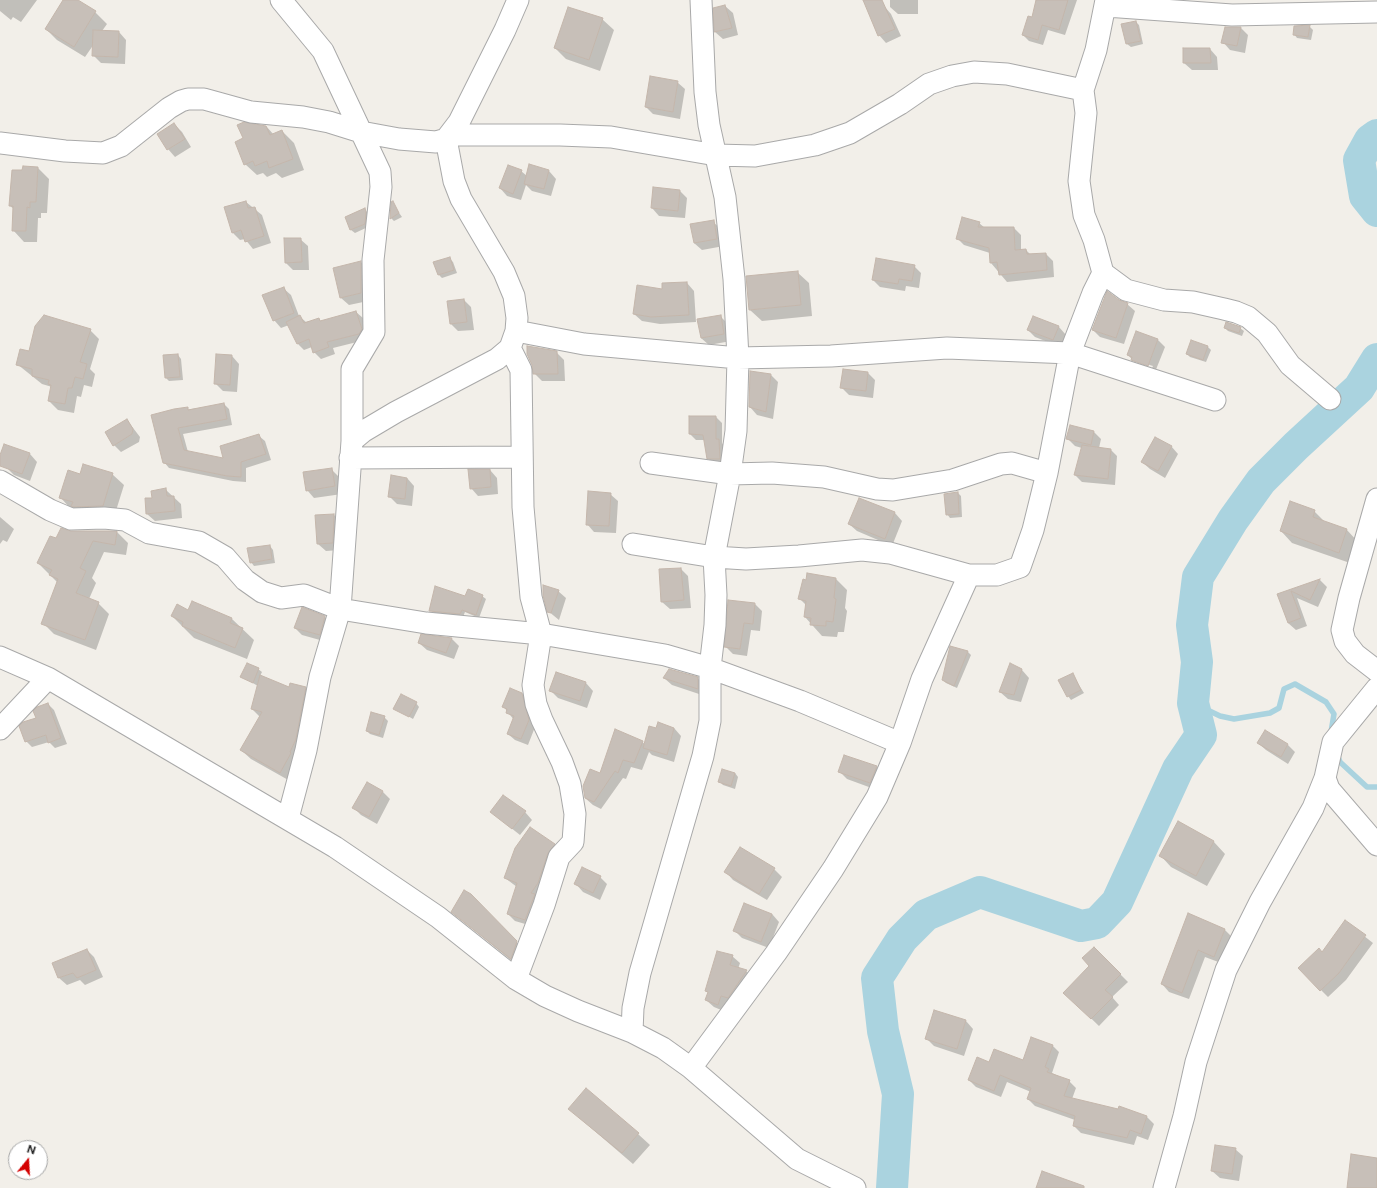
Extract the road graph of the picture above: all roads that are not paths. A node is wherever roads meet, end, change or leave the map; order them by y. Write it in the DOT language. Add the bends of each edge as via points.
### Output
graph roads {
  1 [pos="281,0"];
  2 [pos="518,0"];
  3 [pos="701,0"];
  4 [pos="1106,3"];
  5 [pos="1377,12"];
  6 [pos="1083,90"];
  7 [pos="361,132"];
  8 [pos="449,136"];
  9 [pos="0,144"];
  10 [pos="716,155"];
  11 [pos="1103,272"];
  12 [pos="513,339"];
  13 [pos="1070,353"];
  14 [pos="738,358"];
  15 [pos="1330,399"];
  16 [pos="1215,400"];
  17 [pos="351,449"];
  18 [pos="521,457"];
  19 [pos="651,463"];
  20 [pos="1047,473"];
  21 [pos="730,474"];
  22 [pos="0,481"];
  23 [pos="1377,499"];
  24 [pos="633,544"];
  25 [pos="714,557"];
  26 [pos="969,575"];
  27 [pos="340,609"];
  28 [pos="541,634"];
  29 [pos="0,657"];
  30 [pos="710,668"];
  31 [pos="1377,672"];
  32 [pos="48,678"];
  33 [pos="1377,688"];
  34 [pos="0,730"];
  35 [pos="900,743"];
  36 [pos="1325,778"];
  37 [pos="288,818"];
  38 [pos="1377,845"];
  39 [pos="516,979"];
  40 [pos="632,1032"];
  41 [pos="691,1068"];
  42 [pos="855,1188"];
  43 [pos="1164,1188"];
  1 -- 7 [label="street" via="323,51"];
  2 -- 8 [label="street"];
  3 -- 10 [label="street" via="705,92"];
  4 -- 5 [label="street" via="1232,15"];
  4 -- 6 [label="street" via="1096,50"];
  6 -- 10 [label="street" via="1007,74 974,72 929,84 900,104 843,135 815,145 755,156"];
  6 -- 11 [label="street" via="1086,114 1079,181 1081,202"];
  7 -- 8 [label="street" via="412,142 436,142"];
  7 -- 9 [label="street" via="303,117 251,112 204,99 188,99 169,108 121,146 104,153"];
  7 -- 17 [label="street" via="380,172 381,187 373,260 374,332 352,369"];
  8 -- 10 [label="street" via="611,137"];
  8 -- 12 [label="street" via="454,181 461,199 504,272 514,296 517,318"];
  10 -- 14 [label="street" via="730,232"];
  11 -- 13 [label="street"];
  11 -- 15 [label="street" via="1126,290 1164,300 1224,308 1248,317 1267,333 1290,365"];
  12 -- 14 [label="street"];
  12 -- 17 [label="street" via="497,360 364,431"];
  12 -- 18 [label="street" via="521,370"];
  13 -- 14 [label="street" via="947,348 831,356"];
  13 -- 16 [label="street"];
  13 -- 20 [label="street"];
  14 -- 21 [label="street" via="736,432"];
  17 -- 18 [label="street"];
  17 -- 27 [label="street"];
  18 -- 28 [label="street" via="531,597"];
  19 -- 21 [label="street"];
  20 -- 21 [label="street" via="1012,463 1001,464 953,480 893,490 824,477 772,473"];
  20 -- 26 [label="street" via="1033,530 1020,567 997,575"];
  21 -- 25 [label="street"];
  22 -- 27 [label="street" via="71,519 125,520 149,533 199,542 225,557 245,580 262,592 281,598 304,595"];
  23 -- 31 [label="street" via="1342,630 1345,641 1355,654"];
  24 -- 25 [label="street"];
  25 -- 26 [label="street" via="799,556 862,550 890,552"];
  25 -- 30 [label="street" via="715,625"];
  26 -- 35 [label="street" via="922,680"];
  27 -- 28 [label="street" via="426,622"];
  27 -- 37 [label="street" via="320,676 306,750"];
  28 -- 30 [label="street" via="665,655"];
  28 -- 39 [label="street" via="533,685 536,704 570,784 575,814 573,842 559,857"];
  29 -- 32 [label="street"];
  30 -- 35 [label="street" via="800,701"];
  30 -- 40 [label="street" via="710,720 703,756 640,974 633,1008"];
  32 -- 34 [label="street"];
  32 -- 37 [label="street"];
  33 -- 36 [label="street" via="1333,742"];
  35 -- 41 [label="street" via="877,797 833,869 776,953"];
  36 -- 38 [label="street" via="1328,789"];
  36 -- 43 [label="street" via="1313,808 1260,902 1226,970 1196,1062"];
  37 -- 39 [label="street" via="438,917"];
  39 -- 40 [label="street" via="545,996"];
  40 -- 41 [label="street" via="663,1048"];
  41 -- 42 [label="street" via="797,1159"];
}
